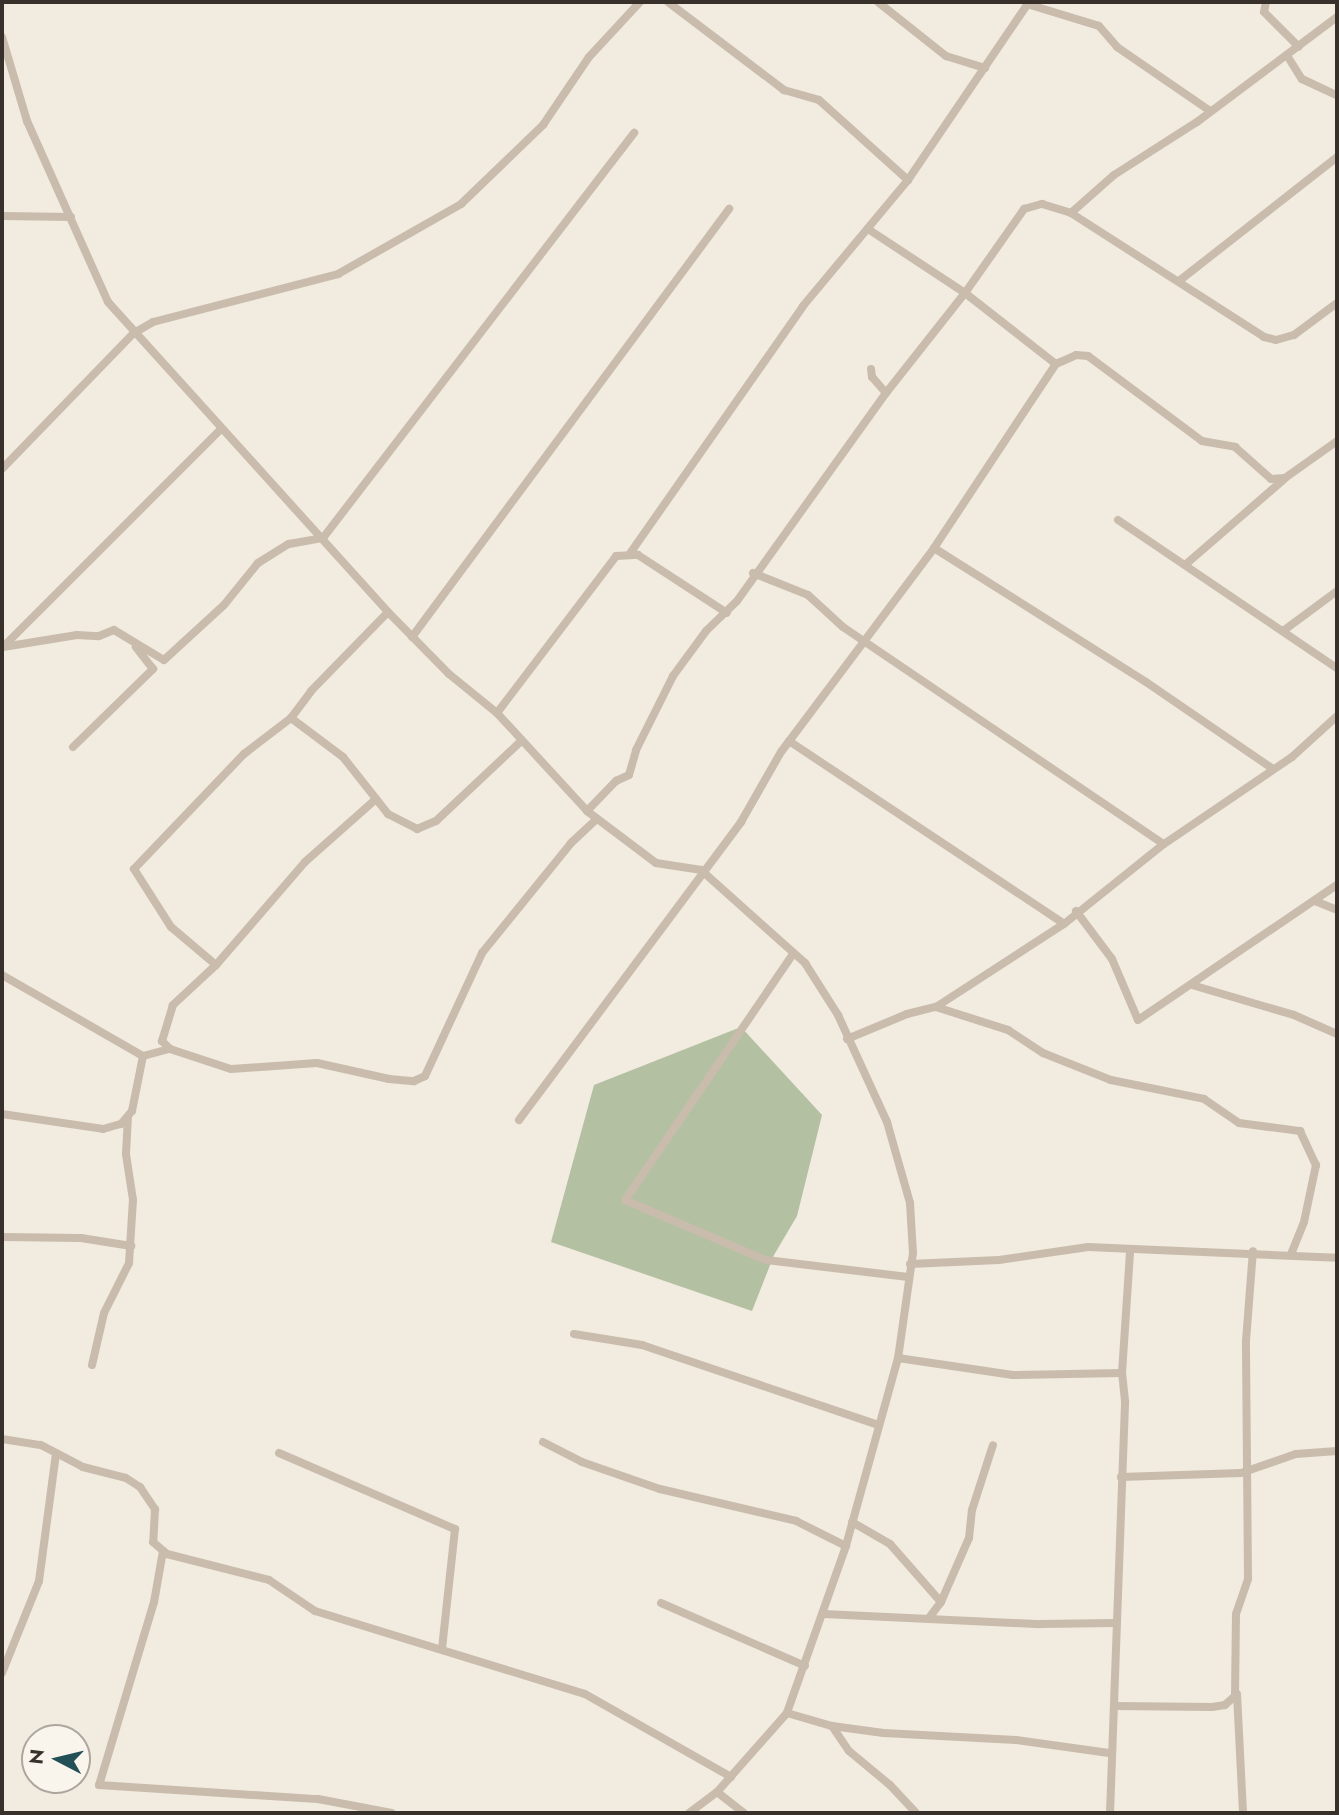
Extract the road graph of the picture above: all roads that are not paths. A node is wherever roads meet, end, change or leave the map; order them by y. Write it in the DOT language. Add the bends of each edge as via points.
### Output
graph roads {
  1 [pos="639,2"];
  2 [pos="668,2"];
  3 [pos="878,2"];
  4 [pos="1265,2"];
  5 [pos="1028,3"];
  6 [pos="1337,17"];
  7 [pos="2,37"];
  8 [pos="1299,47"];
  9 [pos="1288,57"];
  10 [pos="985,68"];
  11 [pos="1337,96"];
  12 [pos="1209,111"];
  13 [pos="634,133"];
  14 [pos="1337,156"];
  15 [pos="908,180"];
  16 [pos="729,209"];
  17 [pos="1071,213"];
  18 [pos="2,216"];
  19 [pos="71,217"];
  20 [pos="868,229"];
  21 [pos="1179,281"];
  22 [pos="965,293"];
  23 [pos="1337,303"];
  24 [pos="134,334"];
  25 [pos="1056,364"];
  26 [pos="871,369"];
  27 [pos="886,393"];
  28 [pos="221,429"];
  29 [pos="1337,441"];
  30 [pos="2,469"];
  31 [pos="1285,478"];
  32 [pos="1118,520"];
  33 [pos="323,538"];
  34 [pos="934,548"];
  35 [pos="631,552"];
  36 [pos="1185,565"];
  37 [pos="754,573"];
  38 [pos="1337,590"];
  39 [pos="388,612"];
  40 [pos="727,613"];
  41 [pos="114,630"];
  42 [pos="1283,631"];
  43 [pos="412,637"];
  44 [pos="864,641"];
  45 [pos="2,648"];
  46 [pos="1337,668"];
  47 [pos="498,713"];
  48 [pos="1337,716"];
  49 [pos="292,718"];
  50 [pos="789,741"];
  51 [pos="520,742"];
  52 [pos="73,747"];
  53 [pos="1273,769"];
  54 [pos="376,799"];
  55 [pos="587,811"];
  56 [pos="597,819"];
  57 [pos="1164,844"];
  58 [pos="702,870"];
  59 [pos="1337,885"];
  60 [pos="1315,901"];
  61 [pos="1337,910"];
  62 [pos="1076,911"];
  63 [pos="1064,924"];
  64 [pos="793,954"];
  65 [pos="216,965"];
  66 [pos="2,975"];
  67 [pos="1192,985"];
  68 [pos="936,1007"];
  69 [pos="1337,1034"];
  70 [pos="847,1039"];
  71 [pos="170,1049"];
  72 [pos="143,1056"];
  73 [pos="2,1114"];
  74 [pos="128,1118"];
  75 [pos="519,1120"];
  76 [pos="2,1237"];
  77 [pos="131,1246"];
  78 [pos="1130,1251"];
  79 [pos="1254,1251"];
  80 [pos="1291,1255"];
  81 [pos="1337,1258"];
  82 [pos="911,1264"];
  83 [pos="908,1277"];
  84 [pos="574,1334"];
  85 [pos="898,1358"];
  86 [pos="92,1366"];
  87 [pos="1122,1373"];
  88 [pos="879,1425"];
  89 [pos="2,1438"];
  90 [pos="543,1442"];
  91 [pos="993,1445"];
  92 [pos="1337,1451"];
  93 [pos="56,1453"];
  94 [pos="279,1453"];
  95 [pos="1247,1467"];
  96 [pos="1121,1477"];
  97 [pos="852,1522"];
  98 [pos="846,1546"];
  99 [pos="163,1551"];
  100 [pos="941,1602"];
  101 [pos="661,1603"];
  102 [pos="824,1614"];
  103 [pos="929,1618"];
  104 [pos="1114,1623"];
  105 [pos="442,1649"];
  106 [pos="805,1666"];
  107 [pos="2,1673"];
  108 [pos="1236,1690"];
  109 [pos="1114,1706"];
  110 [pos="787,1713"];
  111 [pos="832,1726"];
  112 [pos="1109,1753"];
  113 [pos="731,1777"];
  114 [pos="717,1792"];
  115 [pos="392,1813"];
  116 [pos="689,1813"];
  117 [pos="744,1813"];
  118 [pos="916,1813"];
  119 [pos="1111,1813"];
  120 [pos="1243,1813"];
  1 -- 24 [label="street" via="589,57 543,125 461,204 338,274 153,322"];
  2 -- 15 [label="street" via="784,90 819,100"];
  3 -- 10 [label="street" via="946,56"];
  4 -- 8 [label="street" via="1264,12"];
  5 -- 10 [label="street"];
  5 -- 12 [label="street" via="1099,26 1117,47"];
  6 -- 8 [label="street"];
  7 -- 19 [label="street" via="27,121"];
  8 -- 9 [label="street"];
  9 -- 11 [label="street" via="1301,79"];
  9 -- 12 [label="street"];
  10 -- 15 [label="street"];
  12 -- 17 [label="street" via="1114,175"];
  13 -- 33 [label="street"];
  14 -- 21 [label="street"];
  15 -- 20 [label="street"];
  16 -- 43 [label="street"];
  17 -- 21 [label="street"];
  17 -- 22 [label="street" via="1042,204 1024,209"];
  18 -- 19 [label="street"];
  19 -- 24 [label="street" via="108,302"];
  20 -- 22 [label="street"];
  20 -- 35 [label="street" via="782,336"];
  21 -- 23 [label="street" via="1264,337 1276,340 1294,335"];
  22 -- 25 [label="street"];
  22 -- 27 [label="street"];
  24 -- 28 [label="street"];
  24 -- 30 [label="street"];
  25 -- 31 [label="street" via="1076,355 1088,356 1202,441 1235,447 1264,476"];
  25 -- 34 [label="street"];
  26 -- 27 [label="street"];
  27 -- 37 [label="street"];
  28 -- 33 [label="street"];
  28 -- 45 [label="street"];
  29 -- 31 [label="street"];
  31 -- 36 [label="street"];
  32 -- 36 [label="street"];
  33 -- 39 [label="street"];
  33 -- 41 [label="street" via="289,544 258,563 225,605 164,660"];
  34 -- 44 [label="street"];
  34 -- 53 [label="street" via="1146,682"];
  35 -- 40 [label="street"];
  35 -- 47 [label="street" via="616,556"];
  36 -- 42 [label="street"];
  37 -- 40 [label="street"];
  37 -- 44 [label="street" via="808,595"];
  38 -- 42 [label="street"];
  39 -- 43 [label="street"];
  39 -- 49 [label="street" via="311,691"];
  40 -- 55 [label="street" via="706,631 673,676 636,750 629,775 616,781"];
  41 -- 45 [label="street" via="99,636 76,635"];
  41 -- 52 [label="street" via="142,652 153,669"];
  42 -- 46 [label="street"];
  43 -- 47 [label="street"];
  44 -- 50 [label="street"];
  44 -- 57 [label="street"];
  47 -- 51 [label="street"];
  48 -- 53 [label="street"];
  49 -- 54 [label="street" via="343,757"];
  49 -- 65 [label="street" via="244,754 134,869 171,927"];
  50 -- 58 [label="street" via="741,822"];
  50 -- 63 [label="street"];
  51 -- 54 [label="street" via="428,827 406,826"];
  51 -- 55 [label="street" via="552,769"];
  53 -- 57 [label="street"];
  54 -- 65 [label="street" via="285,882"];
  55 -- 56 [label="street"];
  56 -- 58 [label="street" via="656,863"];
  56 -- 71 [label="street" via="482,953 425,1076 414,1082 317,1063 231,1069"];
  57 -- 62 [label="street"];
  58 -- 64 [label="street"];
  58 -- 75 [label="street"];
  59 -- 60 [label="street"];
  60 -- 61 [label="street"];
  60 -- 67 [label="street"];
  62 -- 63 [label="street"];
  62 -- 67 [label="street" via="1112,960 1138,1020"];
  63 -- 68 [label="street"];
  64 -- 70 [label="street" via="805,963 838,1015"];
  64 -- 83 [label="street" via="625,1200 766,1259"];
  65 -- 71 [label="street" via="173,1005 162,1041"];
  66 -- 72 [label="street"];
  67 -- 69 [label="street" via="1294,1015"];
  68 -- 70 [label="street"];
  68 -- 80 [label="street" via="1008,1030 1043,1053 1089,1073 1204,1099 1239,1124 1300,1130 1316,1166 1304,1222"];
  70 -- 82 [label="street" via="887,1122 901,1167 911,1203"];
  71 -- 72 [label="street"];
  72 -- 74 [label="street"];
  73 -- 74 [label="street" via="103,1129"];
  74 -- 77 [label="street"];
  76 -- 77 [label="street" via="81,1238 106,1246"];
  77 -- 86 [label="street" via="130,1263 104,1313"];
  78 -- 79 [label="street" via="1150,1247"];
  78 -- 82 [label="street" via="1088,1247 999,1260"];
  78 -- 87 [label="street"];
  79 -- 80 [label="street"];
  79 -- 95 [label="street" via="1246,1340"];
  80 -- 81 [label="street"];
  82 -- 83 [label="street"];
  83 -- 85 [label="street"];
  84 -- 88 [label="street" via="642,1345"];
  85 -- 87 [label="street" via="1013,1375"];
  85 -- 88 [label="street"];
  87 -- 96 [label="street"];
  88 -- 97 [label="street"];
  89 -- 93 [label="street"];
  90 -- 98 [label="street" via="582,1462 660,1489 796,1521"];
  91 -- 100 [label="street" via="972,1510 969,1538"];
  92 -- 95 [label="street" via="1296,1454"];
  93 -- 99 [label="street" via="140,1487 155,1509 153,1542"];
  93 -- 107 [label="street" via="38,1581"];
  94 -- 105 [label="street" via="454,1529"];
  95 -- 96 [label="street" via="1241,1473"];
  95 -- 108 [label="street" via="1248,1579 1238,1597 1236,1614"];
  96 -- 104 [label="street"];
  97 -- 98 [label="street"];
  97 -- 100 [label="street" via="890,1544"];
  98 -- 102 [label="street"];
  99 -- 105 [label="street" via="270,1580 315,1611"];
  99 -- 115 [label="street" via="154,1602 99,1785 318,1799"];
  100 -- 103 [label="street"];
  101 -- 106 [label="street"];
  102 -- 103 [label="street"];
  102 -- 106 [label="street"];
  103 -- 104 [label="street"];
  104 -- 109 [label="street"];
  105 -- 113 [label="street" via="585,1694"];
  106 -- 110 [label="street"];
  108 -- 109 [label="street" via="1225,1705"];
  108 -- 120 [label="street"];
  109 -- 112 [label="street"];
  110 -- 111 [label="street"];
  110 -- 113 [label="street"];
  111 -- 112 [label="street" via="957,1740 1052,1743"];
  111 -- 118 [label="street" via="849,1751"];
  112 -- 119 [label="street"];
  113 -- 114 [label="street"];
  114 -- 116 [label="street"];
  114 -- 117 [label="street"];
}
